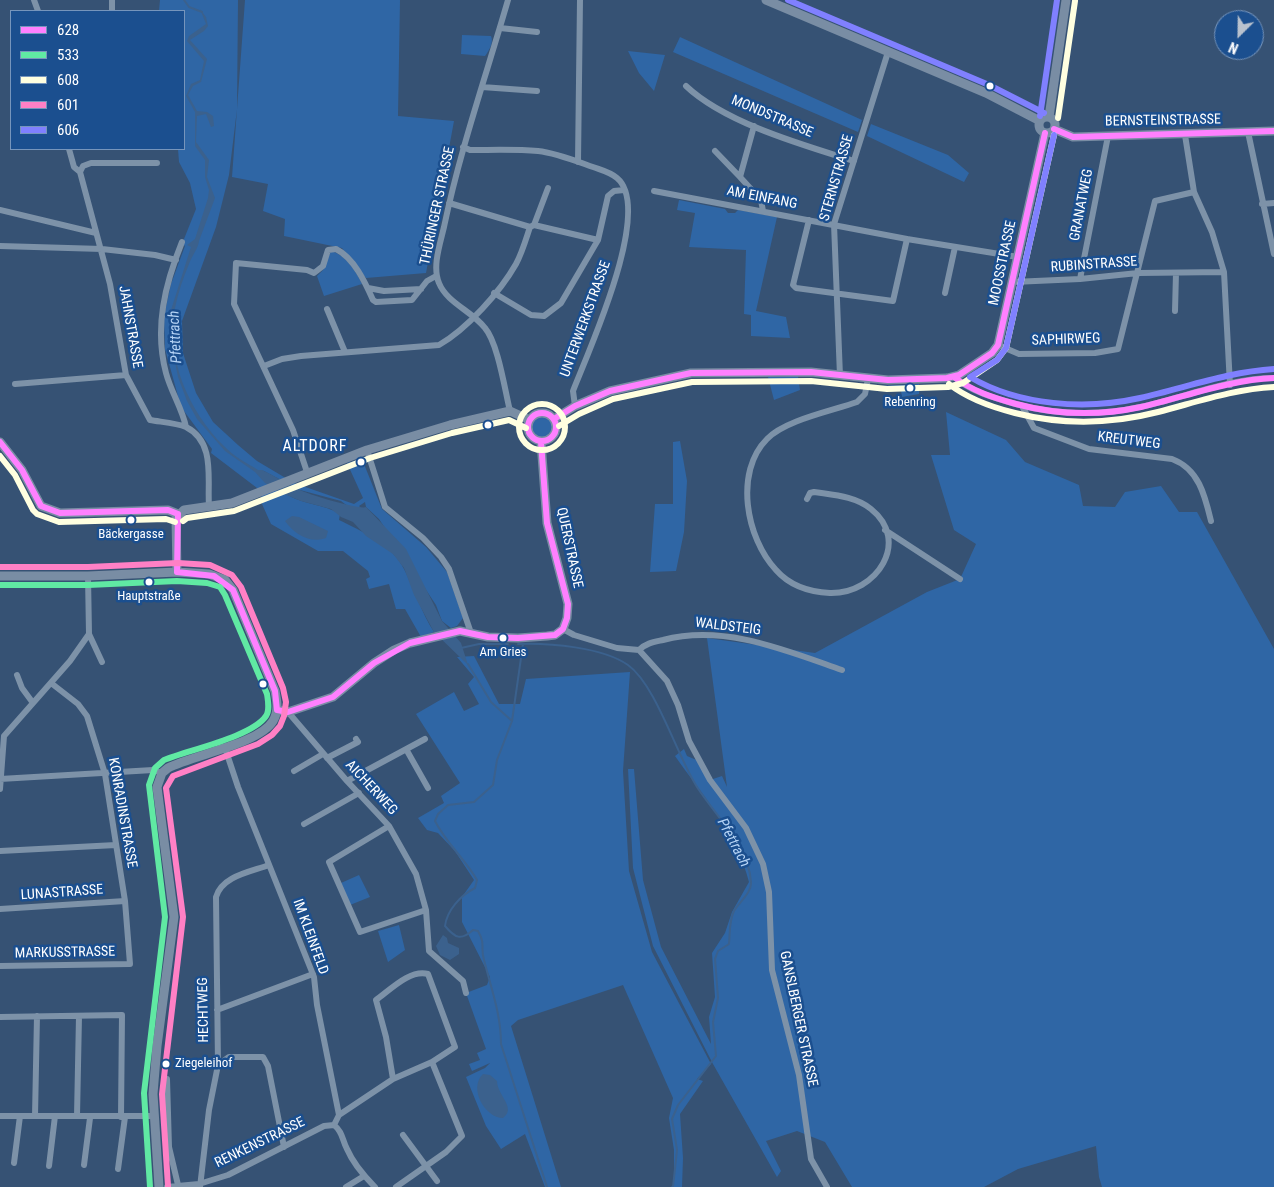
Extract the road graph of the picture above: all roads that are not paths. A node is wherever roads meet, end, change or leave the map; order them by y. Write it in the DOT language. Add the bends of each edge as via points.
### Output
graph roads {
  1 [pos="508,0"];
  2 [pos="580,0"];
  3 [pos="766,0"];
  4 [pos="1066,0"];
  5 [pos="500,28"];
  6 [pos="537,32"];
  7 [pos="888,52"];
  8 [pos="686,86"];
  9 [pos="482,87"];
  10 [pos="537,91"];
  11 [pos="1044,119"];
  12 [pos="754,126"];
  13 [pos="1054,129"];
  14 [pos="1274,131"];
  15 [pos="1248,132"];
  16 [pos="1045,133"];
  17 [pos="1185,135"];
  18 [pos="1108,136"];
  19 [pos="463,147"];
  20 [pos="69,150"];
  21 [pos="715,151"];
  22 [pos="854,161"];
  23 [pos="578,162"];
  24 [pos="157,163"];
  25 [pos="80,172"];
  26 [pos="740,177"];
  27 [pos="548,188"];
  28 [pos="624,190"];
  29 [pos="654,191"];
  30 [pos="1194,192"];
  31 [pos="449,203"];
  32 [pos="1274,203"];
  33 [pos="1262,204"];
  34 [pos="0,210"];
  35 [pos="763,211"];
  36 [pos="809,220"];
  37 [pos="834,224"];
  38 [pos="532,226"];
  39 [pos="96,233"];
  40 [pos="907,239"];
  41 [pos="598,240"];
  42 [pos="182,242"];
  43 [pos="0,246"];
  44 [pos="955,247"];
  45 [pos="102,249"];
  46 [pos="1274,253"];
  47 [pos="1018,258"];
  48 [pos="176,260"];
  49 [pos="1224,272"];
  50 [pos="1138,273"];
  51 [pos="1176,273"];
  52 [pos="436,276"];
  53 [pos="1080,279"];
  54 [pos="1013,282"];
  55 [pos="368,288"];
  56 [pos="421,289"];
  57 [pos="494,292"];
  58 [pos="944,293"];
  59 [pos="836,295"];
  60 [pos="327,309"];
  61 [pos="1175,311"];
  62 [pos="474,316"];
  63 [pos="998,345"];
  64 [pos="345,352"];
  65 [pos="264,366"];
  66 [pos="126,375"];
  67 [pos="840,376"];
  68 [pos="954,377"];
  69 [pos="1274,378"];
  70 [pos="868,379"];
  71 [pos="15,384"];
  72 [pos="1230,385"];
  73 [pos="575,406"];
  74 [pos="1022,406"];
  75 [pos="510,411"];
  76 [pos="554,419"];
  77 [pos="530,420"];
  78 [pos="186,427"];
  79 [pos="0,442"];
  80 [pos="541,442"];
  81 [pos="367,450"];
  82 [pos="307,472"];
  83 [pos="807,499"];
  84 [pos="209,506"];
  85 [pos="178,514"];
  86 [pos="1211,521"];
  87 [pos="885,530"];
  88 [pos="177,572"];
  89 [pos="0,576"];
  90 [pos="88,576"];
  91 [pos="960,578"];
  92 [pos="563,629"];
  93 [pos="471,633"];
  94 [pos="89,634"];
  95 [pos="639,650"];
  96 [pos="102,662"];
  97 [pos="842,670"];
  98 [pos="17,675"];
  99 [pos="51,683"];
  100 [pos="33,703"];
  101 [pos="277,710"];
  102 [pos="288,712"];
  103 [pos="2,735"];
  104 [pos="356,739"];
  105 [pos="425,739"];
  106 [pos="225,748"];
  107 [pos="406,749"];
  108 [pos="325,756"];
  109 [pos="294,771"];
  110 [pos="162,773"];
  111 [pos="105,774"];
  112 [pos="1,779"];
  113 [pos="347,781"];
  114 [pos="428,788"];
  115 [pos="0,789"];
  116 [pos="359,793"];
  117 [pos="304,824"];
  118 [pos="389,826"];
  119 [pos="116,845"];
  120 [pos="0,851"];
  121 [pos="269,865"];
  122 [pos="125,901"];
  123 [pos="0,909"];
  124 [pos="426,910"];
  125 [pos="130,964"];
  126 [pos="0,966"];
  127 [pos="313,974"];
  128 [pos="466,993"];
  129 [pos="217,1010"];
  130 [pos="37,1016"];
  131 [pos="79,1016"];
  132 [pos="0,1017"];
  133 [pos="432,1062"];
  134 [pos="218,1065"];
  135 [pos="167,1079"];
  136 [pos="393,1079"];
  137 [pos="339,1115"];
  138 [pos="0,1116"];
  139 [pos="20,1116"];
  140 [pos="35,1116"];
  141 [pos="56,1116"];
  142 [pos="77,1116"];
  143 [pos="154,1116"];
  144 [pos="123,1117"];
  145 [pos="90,1118"];
  146 [pos="334,1125"];
  147 [pos="403,1135"];
  148 [pos="284,1147"];
  149 [pos="14,1164"];
  150 [pos="84,1165"];
  151 [pos="49,1166"];
  152 [pos="425,1166"];
  153 [pos="118,1169"];
  154 [pos="364,1176"];
  155 [pos="437,1181"];
  156 [pos="178,1185"];
  157 [pos="199,1185"];
  158 [pos="159,1187"];
  159 [pos="167,1187"];
  160 [pos="346,1187"];
  161 [pos="375,1187"];
  162 [pos="396,1187"];
  163 [pos="827,1187"];
  1 -- 5 [label="street, THÜRINGER STRASSE"];
  2 -- 23 [label="street"];
  3 -- 7 [label="street"];
  4 -- 11 [label="street"];
  5 -- 6 [label="street"];
  5 -- 9 [label="street, THÜRINGER STRASSE"];
  7 -- 11 [label="street"];
  7 -- 22 [label="street, STERNSTRASSE"];
  8 -- 12 [label="street, MONDSTRASSE" via="699,98"];
  9 -- 10 [label="street"];
  9 -- 19 [label="street, THÜRINGER STRASSE"];
  11 -- 13 [label="street" via="1055,122"];
  11 -- 16 [label="street" via="1039,128"];
  12 -- 22 [label="street, MONDSTRASSE"];
  12 -- 26 [label="street"];
  13 -- 16 [label="street"];
  13 -- 18 [label="street, BERNSTEINSTRASSE" via="1073,137"];
  14 -- 15 [label="street, BERNSTEINSTRASSE"];
  15 -- 17 [label="street, BERNSTEINSTRASSE"];
  15 -- 33 [label="street"];
  16 -- 47 [label="street, MOOSSTRASSE"];
  17 -- 18 [label="street, BERNSTEINSTRASSE"];
  17 -- 30 [label="street"];
  18 -- 53 [label="street, GRANATWEG"];
  19 -- 23 [label="street" via="470,150 540,152"];
  19 -- 31 [label="street, THÜRINGER STRASSE"];
  20 -- 25 [label="street, JAHNSTRASSE" via="74,167"];
  21 -- 26 [label="street"];
  22 -- 37 [label="street, STERNSTRASSE"];
  23 -- 28 [label="street" via="618,178"];
  24 -- 25 [label="street" via="91,163 83,166"];
  25 -- 39 [label="street, JAHNSTRASSE"];
  26 -- 35 [label="street" via="761,200"];
  27 -- 38 [label="street"];
  28 -- 41 [label="street" via="614,191 608,196"];
  28 -- 73 [label="street, UNTERWERKSTRASSE" via="628,210 620,268 573,391"];
  29 -- 35 [label="street, AM EINFANG"];
  30 -- 49 [label="street" via="1212,232"];
  30 -- 50 [label="street" via="1155,202"];
  31 -- 38 [label="street"];
  31 -- 52 [label="street, THÜRINGER STRASSE"];
  32 -- 33 [label="street"];
  33 -- 46 [label="street"];
  34 -- 39 [label="street"];
  35 -- 36 [label="street, AM EINFANG"];
  36 -- 37 [label="street, AM EINFANG"];
  36 -- 59 [label="street" via="793,285"];
  37 -- 40 [label="street, AM EINFANG"];
  37 -- 59 [label="street, STERNSTRASSE"];
  38 -- 41 [label="street"];
  38 -- 57 [label="street" via="516,264"];
  39 -- 45 [label="street, JAHNSTRASSE"];
  40 -- 44 [label="street, AM EINFANG"];
  40 -- 59 [label="street" via="893,301"];
  41 -- 57 [label="street" via="561,303 544,316 531,314"];
  42 -- 48 [label="street"];
  43 -- 45 [label="street"];
  44 -- 47 [label="street, AM EINFANG"];
  44 -- 58 [label="street"];
  45 -- 48 [label="street"];
  45 -- 66 [label="street, JAHNSTRASSE"];
  47 -- 54 [label="street, MOOSSTRASSE"];
  48 -- 78 [label="street" via="161,312 162,348 166,374"];
  49 -- 51 [label="street, RUBINSTRASSE"];
  49 -- 72 [label="street"];
  50 -- 51 [label="street, RUBINSTRASSE"];
  50 -- 53 [label="street, RUBINSTRASSE"];
  50 -- 63 [label="street, SAPHIRWEG" via="1118,349 1095,353 1019,354"];
  51 -- 61 [label="street"];
  52 -- 56 [label="street"];
  52 -- 62 [label="street, THÜRINGER STRASSE" via="451,299"];
  53 -- 54 [label="street, RUBINSTRASSE"];
  54 -- 63 [label="street, MOOSSTRASSE"];
  55 -- 56 [label="street" via="384,291"];
  55 -- 56 [label="street" via="376,302 412,300"];
  55 -- 65 [label="street" via="345,254 332,248 326,254 323,266 314,273 236,263 234,304"];
  57 -- 62 [label="street"];
  59 -- 67 [label="street, STERNSTRASSE"];
  60 -- 64 [label="street"];
  62 -- 64 [label="street" via="457,335 439,345"];
  62 -- 75 [label="street, THÜRINGER STRASSE" via="492,341"];
  63 -- 68 [label="street" via="992,353"];
  64 -- 65 [label="street" via="282,359"];
  65 -- 82 [label="street" via="293,430"];
  66 -- 71 [label="street"];
  66 -- 78 [label="street, JAHNSTRASSE" via="150,420"];
  67 -- 70 [label="street"];
  67 -- 73 [label="street" via="811,372 691,373 610,391"];
  68 -- 70 [label="street"];
  68 -- 74 [label="street" via="978,392"];
  69 -- 72 [label="street"];
  70 -- 87 [label="street" via="865,394 857,402 783,428 768,437 757,451 751,467 746,501 754,531 768,560 789,581 813,592 844,592 865,584 885,561 888,548"];
  72 -- 74 [label="street" via="1141,407 1094,414"];
  73 -- 76 [label="street"];
  74 -- 86 [label="street, KREUTWEG" via="1034,428 1089,449 1172,459 1184,464 1201,486"];
  75 -- 77 [label="street"];
  75 -- 81 [label="street"];
  76 -- 77 [label="street" via="542,413"];
  76 -- 80 [label="street" via="556,428 553,436"];
  77 -- 80 [label="street" via="529,434"];
  78 -- 84 [label="street" via="208,454"];
  79 -- 85 [label="street" via="46,509 60,513 168,510"];
  80 -- 92 [label="street, QUERSTRASSE" via="547,523 568,604"];
  81 -- 82 [label="street"];
  81 -- 93 [label="street" via="385,507 441,557 449,569"];
  82 -- 84 [label="street" via="232,503"];
  83 -- 87 [label="street" via="814,492 847,498 872,510"];
  84 -- 85 [label="street"];
  85 -- 88 [label="street"];
  87 -- 91 [label="street"];
  88 -- 90 [label="street"];
  88 -- 101 [label="street" via="209,574 224,580 233,590 275,691"];
  89 -- 90 [label="street"];
  90 -- 94 [label="street"];
  92 -- 93 [label="street" via="547,636 518,638 488,638"];
  92 -- 95 [label="street" via="617,648"];
  93 -- 102 [label="street" via="432,638 394,650 340,693"];
  94 -- 96 [label="street"];
  94 -- 99 [label="street"];
  95 -- 97 [label="street, WALDSTEIG" via="644,645 700,634 758,641"];
  95 -- 163 [label="street, GANSLBERGER STRASSE" via="667,681 692,748 710,780 746,828 763,864 769,892 772,970 799,1075 811,1159"];
  98 -- 100 [label="street"];
  99 -- 100 [label="street"];
  99 -- 111 [label="street, KONRADINSTRASSE" via="78,704 87,716"];
  100 -- 103 [label="street"];
  101 -- 102 [label="street"];
  101 -- 106 [label="street" via="273,721 261,732"];
  102 -- 108 [label="street, AICHERWEG"];
  103 -- 112 [label="street"];
  104 -- 108 [label="street, AICHERWEG" via="358,742"];
  105 -- 107 [label="street"];
  106 -- 110 [label="street" via="175,764"];
  106 -- 121 [label="street, IM KLEINFELD"];
  107 -- 113 [label="street"];
  107 -- 114 [label="street"];
  108 -- 109 [label="street, AICHERWEG"];
  108 -- 113 [label="street, AICHERWEG"];
  110 -- 111 [label="street" via="153,770"];
  110 -- 143 [label="street" via="157,798 174,917 157,1046"];
  111 -- 112 [label="street"];
  111 -- 119 [label="street, KONRADINSTRASSE"];
  112 -- 115 [label="street"];
  113 -- 116 [label="street, AICHERWEG"];
  116 -- 117 [label="street"];
  116 -- 118 [label="street, AICHERWEG"];
  118 -- 124 [label="street, AICHERWEG" via="416,874"];
  118 -- 124 [label="street" via="329,862 360,932"];
  119 -- 120 [label="street"];
  119 -- 122 [label="street, KONRADINSTRASSE"];
  121 -- 127 [label="street, IM KLEINFELD"];
  121 -- 129 [label="street, HECHTWEG" via="228,880 218,891"];
  122 -- 123 [label="street, LUNASTRASSE"];
  122 -- 125 [label="street, KONRADINSTRASSE"];
  124 -- 128 [label="street, AICHERWEG" via="429,951 463,981"];
  125 -- 126 [label="street, MARKUSSTRASSE"];
  127 -- 129 [label="street"];
  127 -- 137 [label="street, IM KLEINFELD"];
  129 -- 134 [label="street, HECHTWEG"];
  130 -- 131 [label="street"];
  130 -- 132 [label="street"];
  130 -- 140 [label="street"];
  131 -- 142 [label="street"];
  131 -- 144 [label="street" via="122,1015"];
  133 -- 136 [label="street"];
  133 -- 136 [label="street" via="455,1047 431,978 424,973 406,978 376,1000"];
  133 -- 152 [label="street" via="462,1136"];
  134 -- 148 [label="street" via="229,1057 263,1057 268,1066"];
  134 -- 157 [label="street, HECHTWEG"];
  135 -- 156 [label="street" via="169,1147"];
  136 -- 137 [label="street"];
  137 -- 146 [label="street"];
  138 -- 139 [label="street"];
  139 -- 140 [label="street"];
  139 -- 149 [label="street"];
  140 -- 141 [label="street"];
  141 -- 142 [label="street"];
  141 -- 151 [label="street"];
  142 -- 145 [label="street"];
  143 -- 144 [label="street"];
  143 -- 158 [label="street"];
  144 -- 145 [label="street"];
  144 -- 153 [label="street"];
  145 -- 150 [label="street"];
  146 -- 148 [label="street, RENKENSTRASSE" via="324,1126"];
  146 -- 154 [label="street"];
  147 -- 152 [label="street"];
  148 -- 157 [label="street, RENKENSTRASSE" via="228,1175"];
  152 -- 155 [label="street"];
  152 -- 162 [label="street"];
  154 -- 160 [label="street"];
  154 -- 161 [label="street"];
  156 -- 157 [label="street, RENKENSTRASSE"];
  156 -- 159 [label="street, RENKENSTRASSE"];
}
